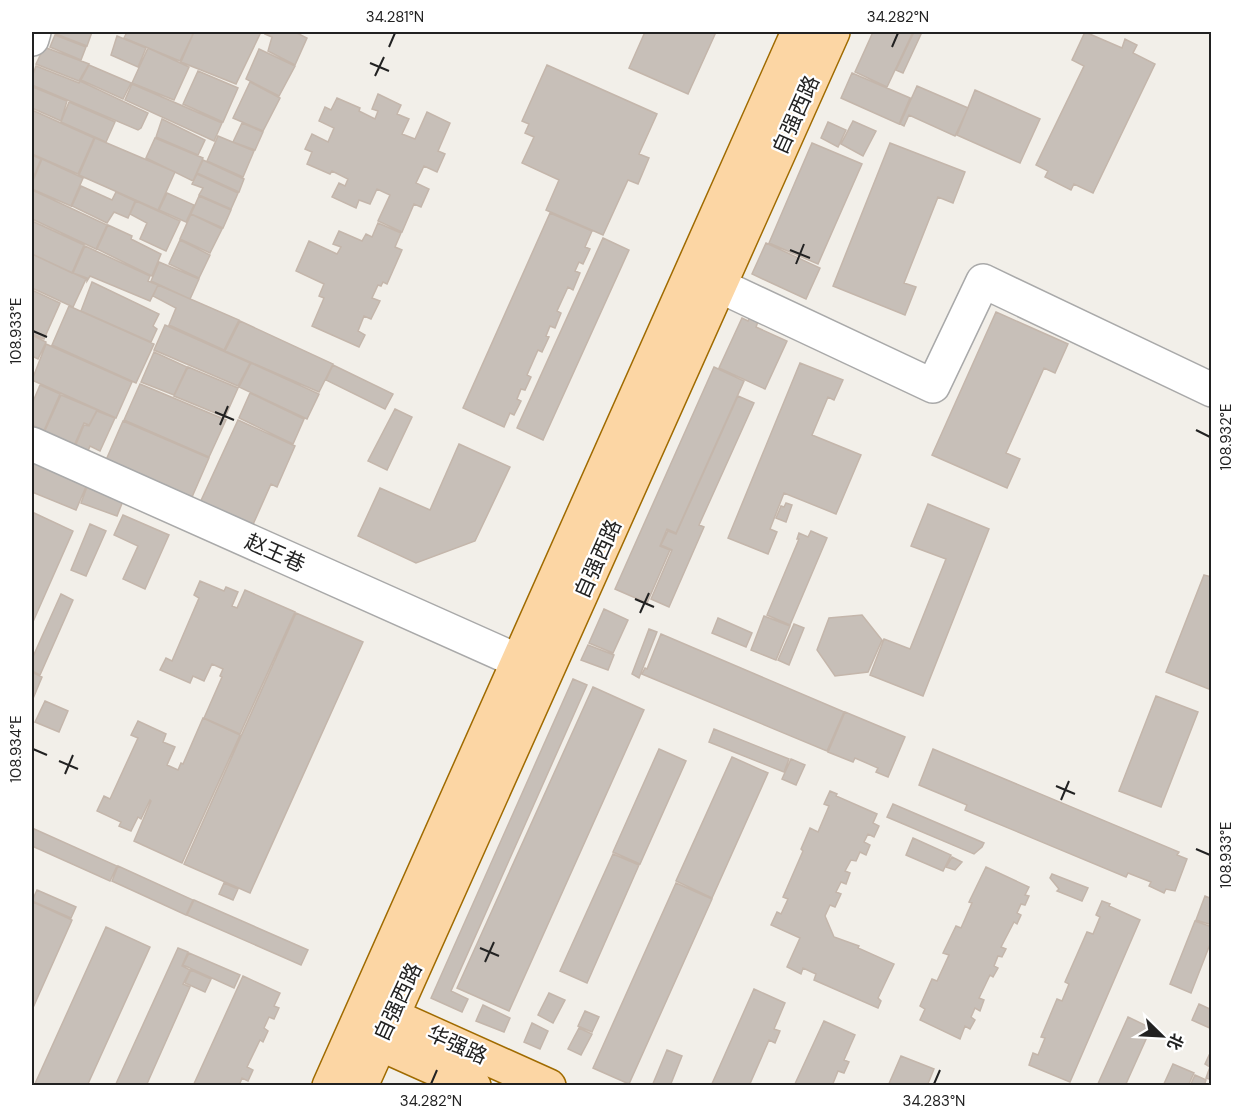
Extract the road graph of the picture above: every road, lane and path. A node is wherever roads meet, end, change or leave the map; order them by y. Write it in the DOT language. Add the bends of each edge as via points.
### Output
graph roads {
  1 [pos="34,32"];
  2 [pos="798,32"];
  3 [pos="833,32"];
  4 [pos="32,39"];
  5 [pos="720,286"];
  6 [pos="1212,390"];
  7 [pos="32,444"];
  8 [pos="518,661"];
  9 [pos="373,1024"];
  10 [pos="328,1086"];
  11 [pos="361,1086"];
  12 [pos="474,1086"];
  13 [pos="549,1086"];
  1 -- 4 [label="lane"];
  2 -- 8 [label="main road, 自强西路"];
  3 -- 5 [label="main road, 自强西路"];
  5 -- 6 [label="lane" via="933,386 982,281"];
  5 -- 9 [label="main road, 自强西路"];
  7 -- 8 [label="lane, 赵王巷"];
  8 -- 9 [label="main road, 自强西路"];
  9 -- 10 [label="main road, 自强西路"];
  9 -- 11 [label="main road, 自强西路"];
  9 -- 12 [label="main road, 华强路"];
  9 -- 13 [label="main road, 华强路"];
}
